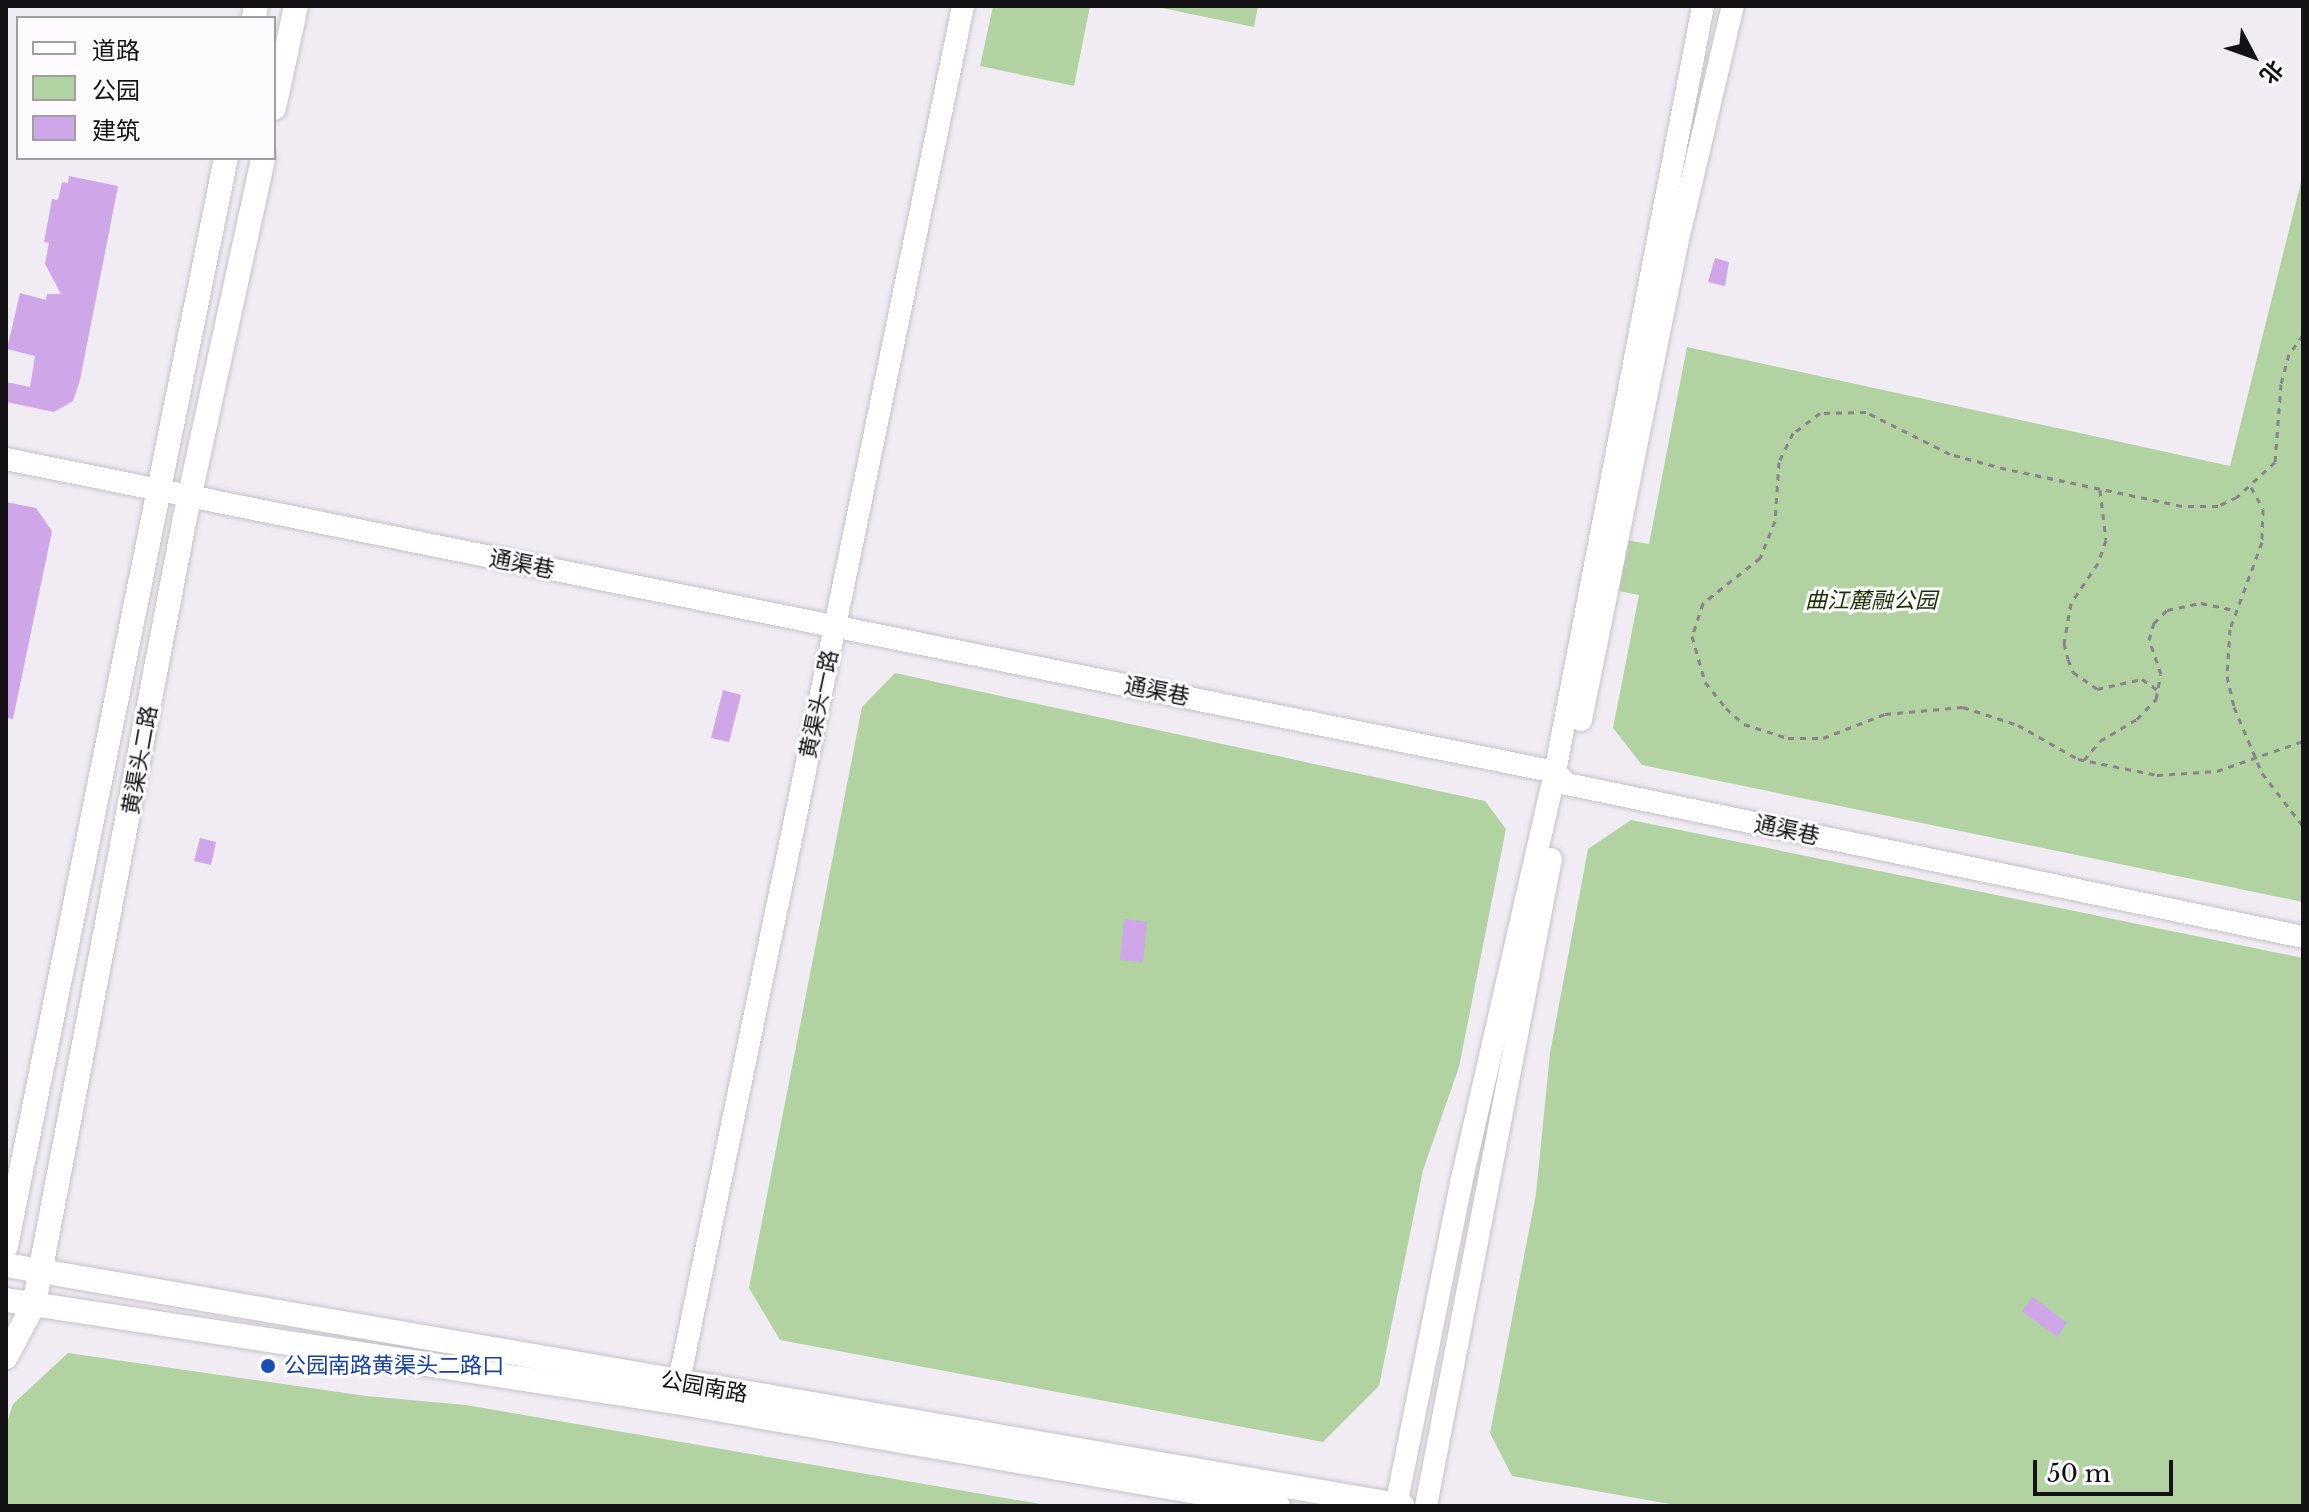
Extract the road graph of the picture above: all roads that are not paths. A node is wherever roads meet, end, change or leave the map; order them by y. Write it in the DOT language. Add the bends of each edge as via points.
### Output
graph roads {
  1 [pos="296,6"];
  2 [pos="963,6"];
  3 [pos="1703,6"];
  4 [pos="1733,6"];
  5 [pos="276,99"];
  6 [pos="226,160"];
  7 [pos="263,160"];
  8 [pos="6,459"];
  9 [pos="158,491"];
  10 [pos="189,497"];
  11 [pos="835,626"];
  12 [pos="1561,778"];
  13 [pos="2303,937"];
  14 [pos="6,1246"];
  15 [pos="6,1265"];
  16 [pos="41,1271"];
  17 [pos="6,1300"];
  18 [pos="34,1304"];
  19 [pos="6,1357"];
  20 [pos="677,1392"];
  21 [pos="1278,1506"];
  22 [pos="1398,1506"];
  23 [pos="1426,1506"];
  1 -- 5 [label="main road"];
  2 -- 11 [label="street, 黄渠头一路"];
  3 -- 12 [label="street"];
  4 -- 12 [label="street"];
  6 -- 9 [label="main road, 黄渠头二路"];
  7 -- 10 [label="main road, 黄渠头二路"];
  8 -- 9 [label="street, 通渠巷"];
  9 -- 10 [label="street, 通渠巷"];
  9 -- 14 [label="main road, 黄渠头二路"];
  10 -- 11 [label="street, 通渠巷"];
  10 -- 16 [label="main road, 黄渠头二路"];
  11 -- 12 [label="street, 通渠巷"];
  11 -- 20 [label="street, 黄渠头一路"];
  12 -- 13 [label="street, 通渠巷"];
  12 -- 22 [label="street" via="1461,1183"];
  12 -- 23 [label="street"];
  15 -- 16 [label="main road, 公园南路"];
  16 -- 18 [label="main road, 黄渠头二路"];
  16 -- 20 [label="main road, 公园南路"];
  17 -- 18 [label="main road, 公园南路"];
  18 -- 19 [label="main road, 黄渠头二路"];
  18 -- 20 [label="main road, 公园南路"];
  20 -- 21 [label="main road, 公园南路"];
  20 -- 22 [label="main road, 公园南路"];
}
